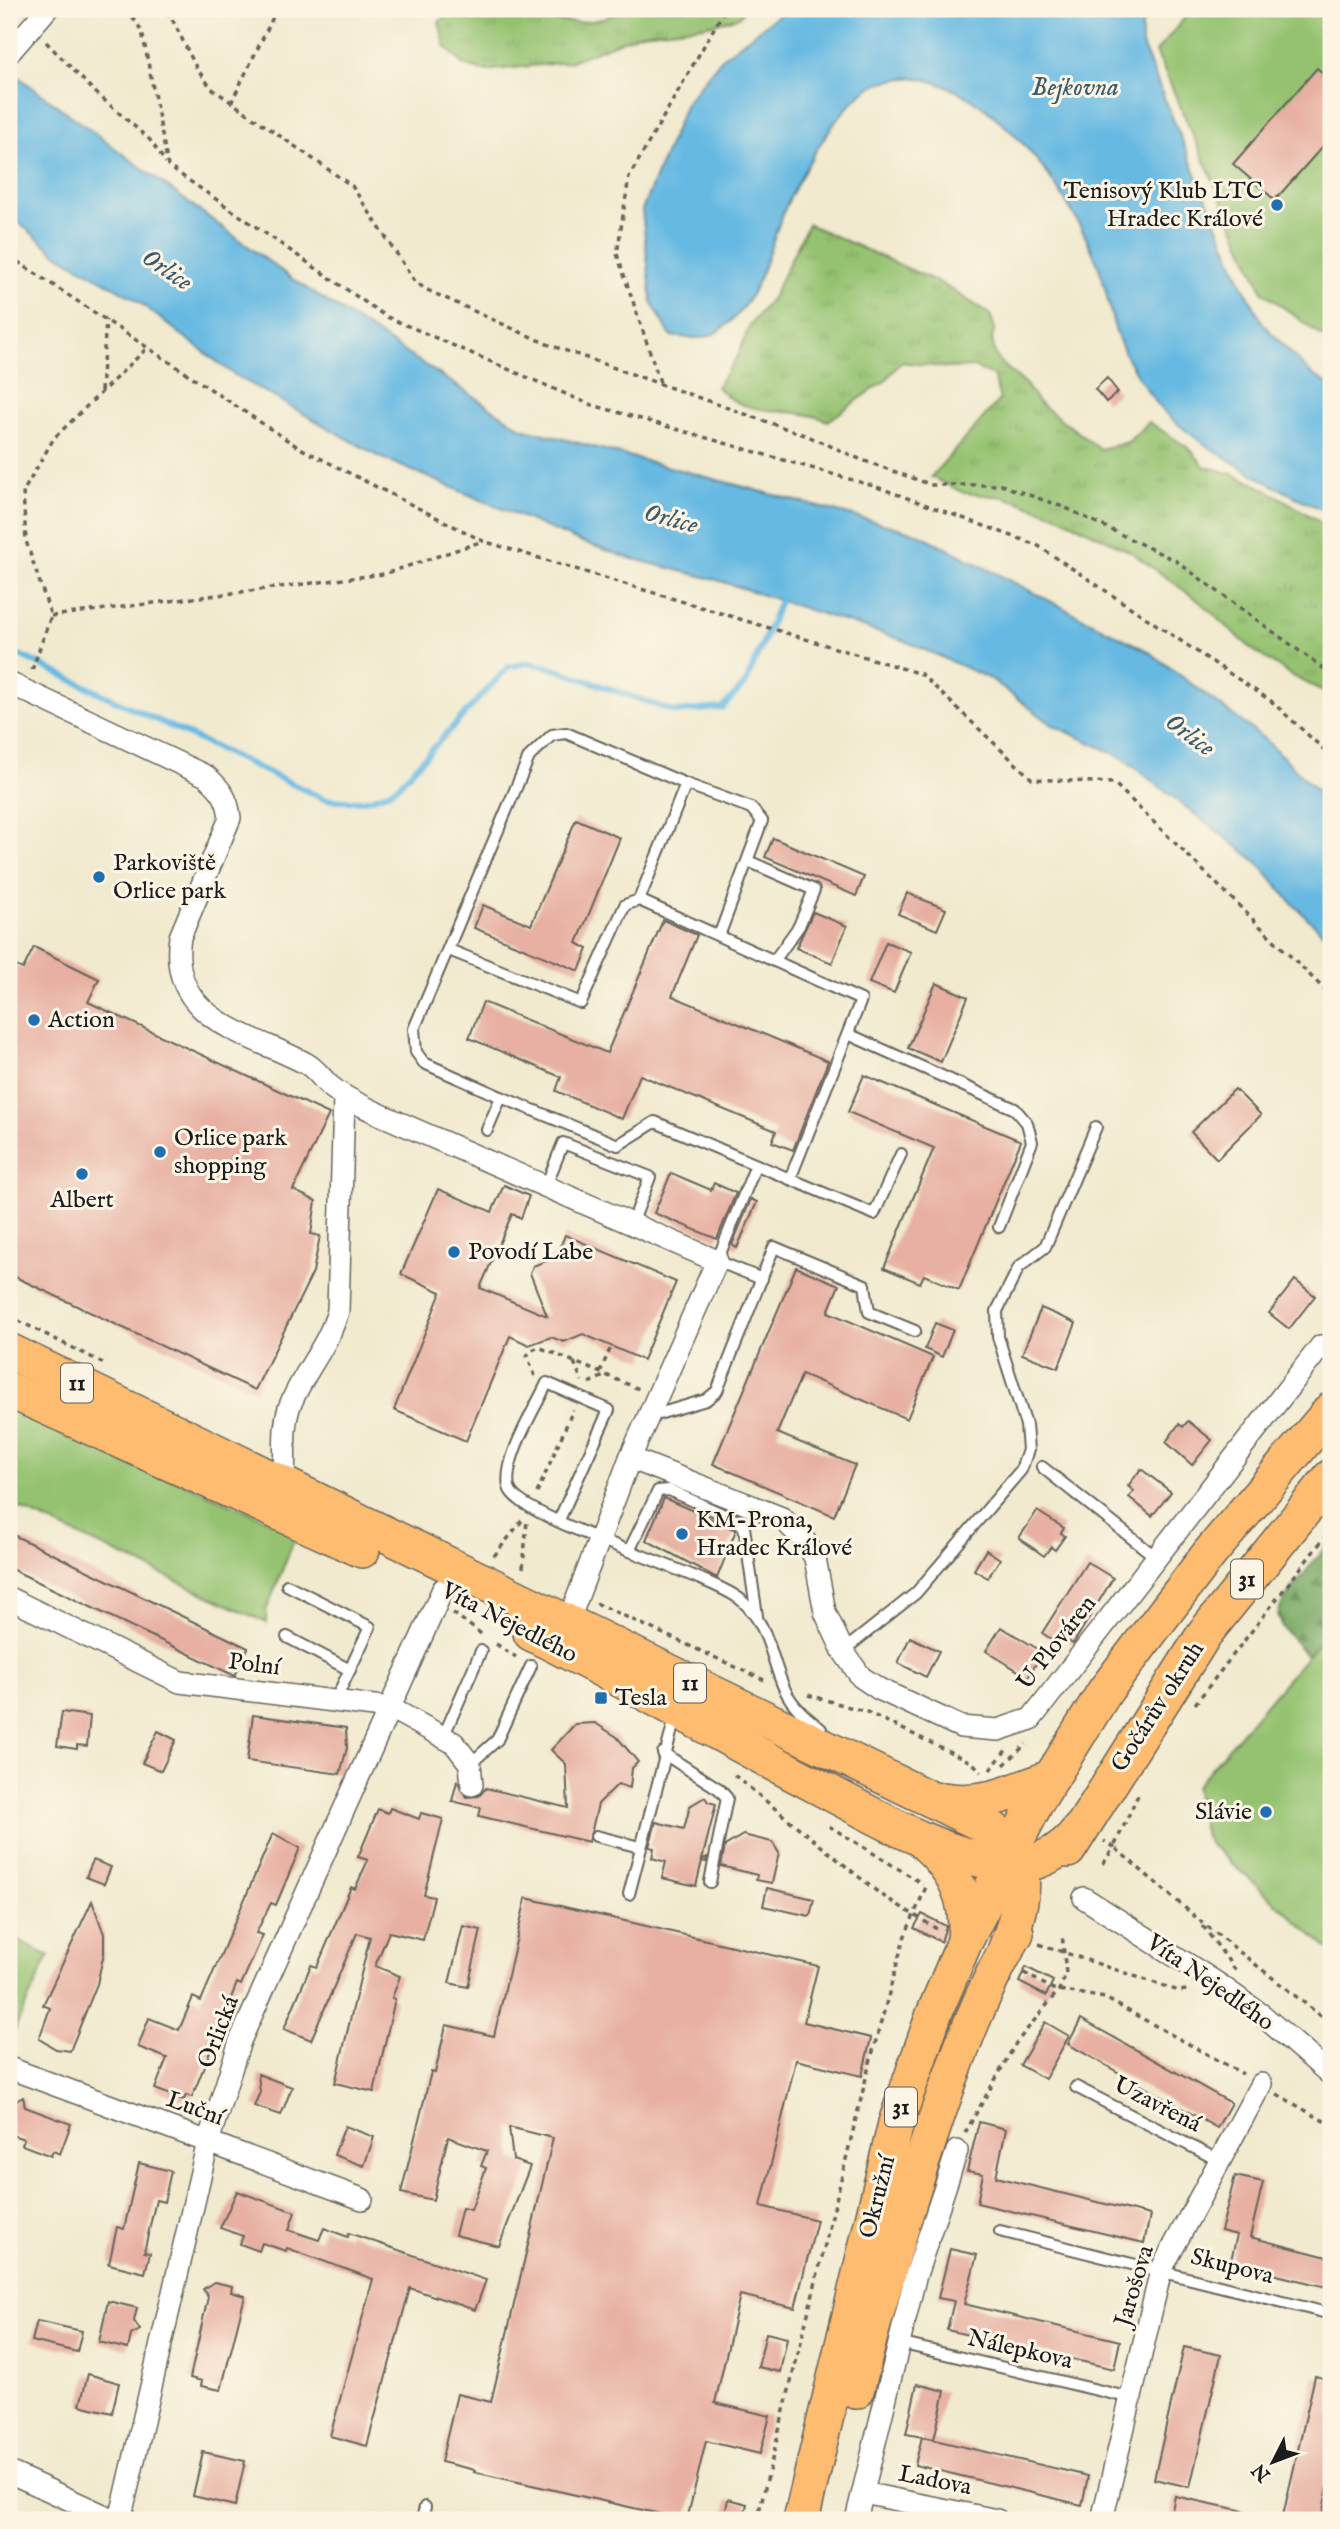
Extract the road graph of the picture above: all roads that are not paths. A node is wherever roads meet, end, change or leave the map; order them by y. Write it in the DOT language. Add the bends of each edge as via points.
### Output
graph roads {
  1 [pos="47,9"];
  2 [pos="9,53"];
  3 [pos="12,684"];
  4 [pos="686,784"];
  5 [pos="748,862"];
  6 [pos="639,900"];
  7 [pos="719,936"];
  8 [pos="449,950"];
  9 [pos="774,961"];
  10 [pos="848,1034"];
  11 [pos="344,1097"];
  12 [pos="501,1097"];
  13 [pos="1096,1127"];
  14 [pos="487,1130"];
  15 [pos="901,1154"];
  16 [pos="756,1165"];
  17 [pos="790,1179"];
  18 [pos="546,1186"];
  19 [pos="632,1224"];
  20 [pos="999,1227"];
  21 [pos="717,1261"];
  22 [pos="762,1279"];
  23 [pos="915,1331"];
  24 [pos="1321,1346"];
  25 [pos="9,1351"];
  26 [pos="9,1390"];
  27 [pos="1331,1410"];
  28 [pos="648,1417"];
  29 [pos="630,1458"];
  30 [pos="1042,1467"];
  31 [pos="1331,1477"];
  32 [pos="283,1484"];
  33 [pos="559,1520"];
  34 [pos="600,1539"];
  35 [pos="629,1551"];
  36 [pos="1157,1558"];
  37 [pos="287,1586"];
  38 [pos="443,1589"];
  39 [pos="9,1598"];
  40 [pos="573,1610"];
  41 [pos="757,1616"];
  42 [pos="286,1637"];
  43 [pos="481,1651"];
  44 [pos="844,1651"];
  45 [pos="531,1666"];
  46 [pos="350,1670"];
  47 [pos="335,1701"];
  48 [pos="390,1708"];
  49 [pos="677,1711"];
  50 [pos="444,1735"];
  51 [pos="663,1753"];
  52 [pos="866,1767"];
  53 [pos="471,1775"];
  54 [pos="1052,1777"];
  55 [pos="929,1797"];
  56 [pos="1080,1829"];
  57 [pos="596,1836"];
  58 [pos="935,1846"];
  59 [pos="640,1847"];
  60 [pos="1011,1859"];
  61 [pos="710,1882"];
  62 [pos="629,1894"];
  63 [pos="1084,1898"];
  64 [pos="954,1938"];
  65 [pos="1015,1962"];
  66 [pos="9,2068"];
  67 [pos="1331,2075"];
  68 [pos="1261,2084"];
  69 [pos="1076,2088"];
  70 [pos="208,2142"];
  71 [pos="957,2151"];
  72 [pos="1218,2160"];
  73 [pos="362,2199"];
  74 [pos="1000,2231"];
  75 [pos="1161,2270"];
  76 [pos="1331,2314"];
  77 [pos="899,2343"];
  78 [pos="1131,2398"];
  79 [pos="9,2472"];
  80 [pos="863,2493"];
  81 [pos="425,2507"];
  82 [pos="114,2520"];
  83 [pos="120,2520"];
  84 [pos="422,2520"];
  85 [pos="801,2520"];
  86 [pos="824,2520"];
  87 [pos="856,2520"];
  88 [pos="998,2520"];
  89 [pos="1102,2520"];
  1 -- 2 [label="street"];
  3 -- 11 [label="street" via="206,776 221,789 230,818 180,937 181,977 195,1005 213,1019 310,1066"];
  4 -- 5 [label="lane" via="758,814 762,821"];
  4 -- 6 [label="lane"];
  4 -- 8 [label="lane" via="566,733 544,740 529,757"];
  5 -- 7 [label="lane"];
  5 -- 9 [label="lane" via="814,890 799,926"];
  6 -- 7 [label="lane"];
  6 -- 8 [label="lane" via="625,905 581,1003"];
  7 -- 9 [label="lane"];
  8 -- 12 [label="lane" via="414,1029 416,1052 433,1069"];
  9 -- 10 [label="lane" via="861,1000"];
  10 -- 17 [label="lane"];
  10 -- 20 [label="lane" via="1015,1109 1027,1123 1032,1142"];
  11 -- 18 [label="street"];
  11 -- 32 [label="street" via="338,1311 332,1332 287,1417"];
  12 -- 14 [label="lane"];
  12 -- 16 [label="lane" via="618,1145 655,1122"];
  13 -- 44 [label="lane" via="1045,1247 1019,1267 997,1311 998,1337 1026,1425 1028,1450 1021,1470 915,1593"];
  15 -- 17 [label="lane" via="874,1214"];
  16 -- 17 [label="lane"];
  16 -- 21 [label="lane"];
  18 -- 19 [label="street"];
  18 -- 19 [label="lane" via="563,1143 650,1177"];
  19 -- 21 [label="street"];
  21 -- 22 [label="lane"];
  21 -- 28 [label="street"];
  22 -- 23 [label="lane" via="774,1247 865,1285 869,1312"];
  22 -- 28 [label="lane" via="717,1391 706,1400"];
  24 -- 36 [label="street, U Plováren"];
  25 -- 32 [label="main road, Víta Nejedlého / 11"];
  26 -- 38 [label="main road, Víta Nejedlého / 11"];
  27 -- 54 [label="main road, Gočárův okruh / 31" via="1144,1638"];
  28 -- 29 [label="street"];
  29 -- 34 [label="street"];
  29 -- 44 [label="street, U Plováren" via="782,1518 815,1558 825,1612"];
  30 -- 36 [label="lane"];
  31 -- 56 [label="main road, Gočárův okruh / 31" via="1205,1633"];
  32 -- 40 [label="main road, Víta Nejedlého / 11"];
  33 -- 33 [label="lane" via="519,1501 509,1490 508,1468 547,1383 609,1410"];
  33 -- 34 [label="lane"];
  34 -- 35 [label="lane"];
  34 -- 40 [label="street"];
  35 -- 41 [label="lane" via="739,1598"];
  35 -- 41 [label="lane" via="658,1491 669,1490 738,1521 744,1527"];
  36 -- 44 [label="street, U Plováren" via="1031,1719 1013,1727 980,1730 943,1720 862,1677"];
  37 -- 46 [label="lane" via="370,1627"];
  38 -- 48 [label="street, Orlická"];
  38 -- 49 [label="main road, Víta Nejedlého / 11"];
  39 -- 47 [label="street, Polní" via="180,1682"];
  40 -- 52 [label="main road, Víta Nejedlého / 11"];
  41 -- 52 [label="lane" via="785,1689 804,1715"];
  42 -- 46 [label="lane"];
  43 -- 50 [label="lane"];
  45 -- 53 [label="lane" via="497,1740"];
  46 -- 47 [label="lane"];
  47 -- 48 [label="street, Polní"];
  48 -- 50 [label="street, Polní"];
  48 -- 70 [label="street, Orlická" via="240,2042"];
  49 -- 51 [label="lane"];
  49 -- 58 [label="main road, Víta Nejedlého / 11"];
  50 -- 53 [label="street, Polní"];
  51 -- 59 [label="lane"];
  51 -- 61 [label="lane" via="727,1798"];
  52 -- 55 [label="main road, Víta Nejedlého / 11"];
  54 -- 55 [label="main road" via="983,1801"];
  54 -- 60 [label="main road, Gočárův okruh / 31"];
  55 -- 60 [label="main road, Víta Nejedlého / 11" via="994,1830"];
  56 -- 60 [label="main road" via="1068,1845 1053,1854"];
  56 -- 65 [label="main road, Gočárův okruh / 31"];
  57 -- 59 [label="lane"];
  58 -- 60 [label="main road, Víta Nejedlého"];
  58 -- 64 [label="main road" via="960,1888 967,1910"];
  59 -- 62 [label="lane"];
  60 -- 64 [label="main road, Okružní / 31"];
  60 -- 65 [label="main road" via="1023,1883"];
  63 -- 67 [label="street, Víta Nejedlého" via="1262,2015"];
  64 -- 85 [label="main road, Okružní / 31" via="891,2143"];
  65 -- 86 [label="main road, Okružní / 31" via="968,2031 926,2150 863,2359"];
  66 -- 70 [label="street, Luční"];
  68 -- 72 [label="street, Jarošova"];
  69 -- 72 [label="lane, Uzavřená"];
  70 -- 73 [label="street, Luční"];
  70 -- 83 [label="street, Orlická"];
  71 -- 77 [label="street"];
  72 -- 75 [label="street, Jarošova"];
  74 -- 75 [label="lane, Skupova"];
  75 -- 76 [label="lane, Skupova"];
  75 -- 78 [label="street, Jarošova"];
  77 -- 78 [label="lane, Nálepkova"];
  77 -- 80 [label="street"];
  78 -- 89 [label="street, Jarošova"];
  79 -- 82 [label="street"];
  80 -- 87 [label="street"];
  80 -- 88 [label="street, Ladova"];
  81 -- 84 [label="lane"];
}
